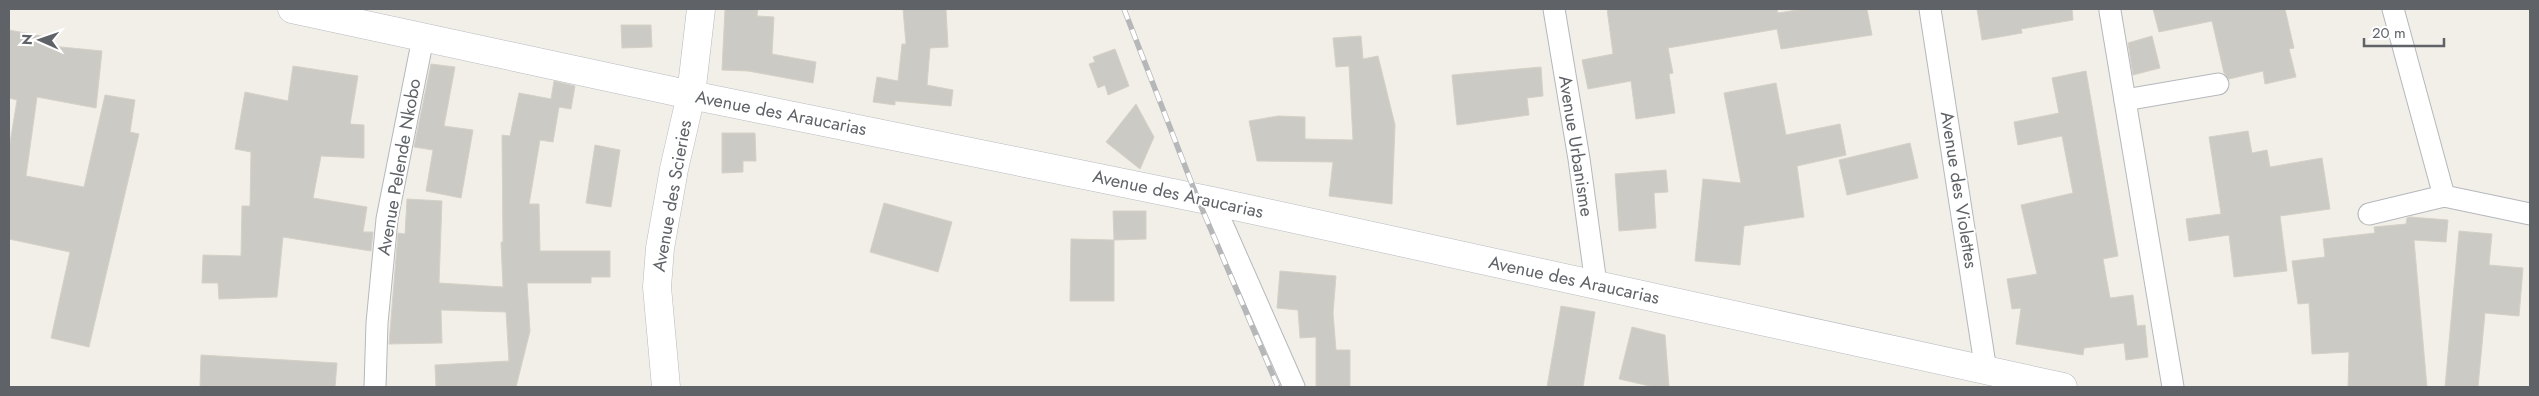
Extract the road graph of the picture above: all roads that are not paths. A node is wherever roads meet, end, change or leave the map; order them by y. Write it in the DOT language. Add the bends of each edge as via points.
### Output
graph roads {
  1 [pos="293,9"];
  2 [pos="701,9"];
  3 [pos="1554,9"];
  4 [pos="1930,9"];
  5 [pos="2393,9"];
  6 [pos="2110,11"];
  7 [pos="423,38"];
  8 [pos="2218,84"];
  9 [pos="691,95"];
  10 [pos="2125,100"];
  11 [pos="2444,196"];
  12 [pos="1212,201"];
  13 [pos="2368,214"];
  14 [pos="2530,214"];
  15 [pos="1596,284"];
  16 [pos="1995,377"];
  17 [pos="375,387"];
  18 [pos="666,387"];
  19 [pos="1294,387"];
  20 [pos="2062,387"];
  21 [pos="2174,387"];
  1 -- 7 [label="street, Avenue des Araucarias"];
  2 -- 9 [label="street, Avenue des Scieries"];
  3 -- 15 [label="street, Avenue Urbanisme"];
  4 -- 16 [label="street, Avenue des Violettes"];
  5 -- 11 [label="street"];
  6 -- 10 [label="street"];
  7 -- 9 [label="street, Avenue des Araucarias"];
  7 -- 17 [label="street, Avenue Pelende Nkobo" via="386,219"];
  8 -- 10 [label="street"];
  9 -- 12 [label="street, Avenue des Araucarias"];
  9 -- 18 [label="street, Avenue des Scieries" via="660,248 657,286"];
  10 -- 21 [label="street"];
  11 -- 13 [label="street"];
  11 -- 14 [label="street"];
  12 -- 15 [label="street, Avenue des Araucarias"];
  12 -- 19 [label="street"];
  15 -- 16 [label="street, Avenue des Araucarias"];
  16 -- 20 [label="street, Avenue des Araucarias"];
}
